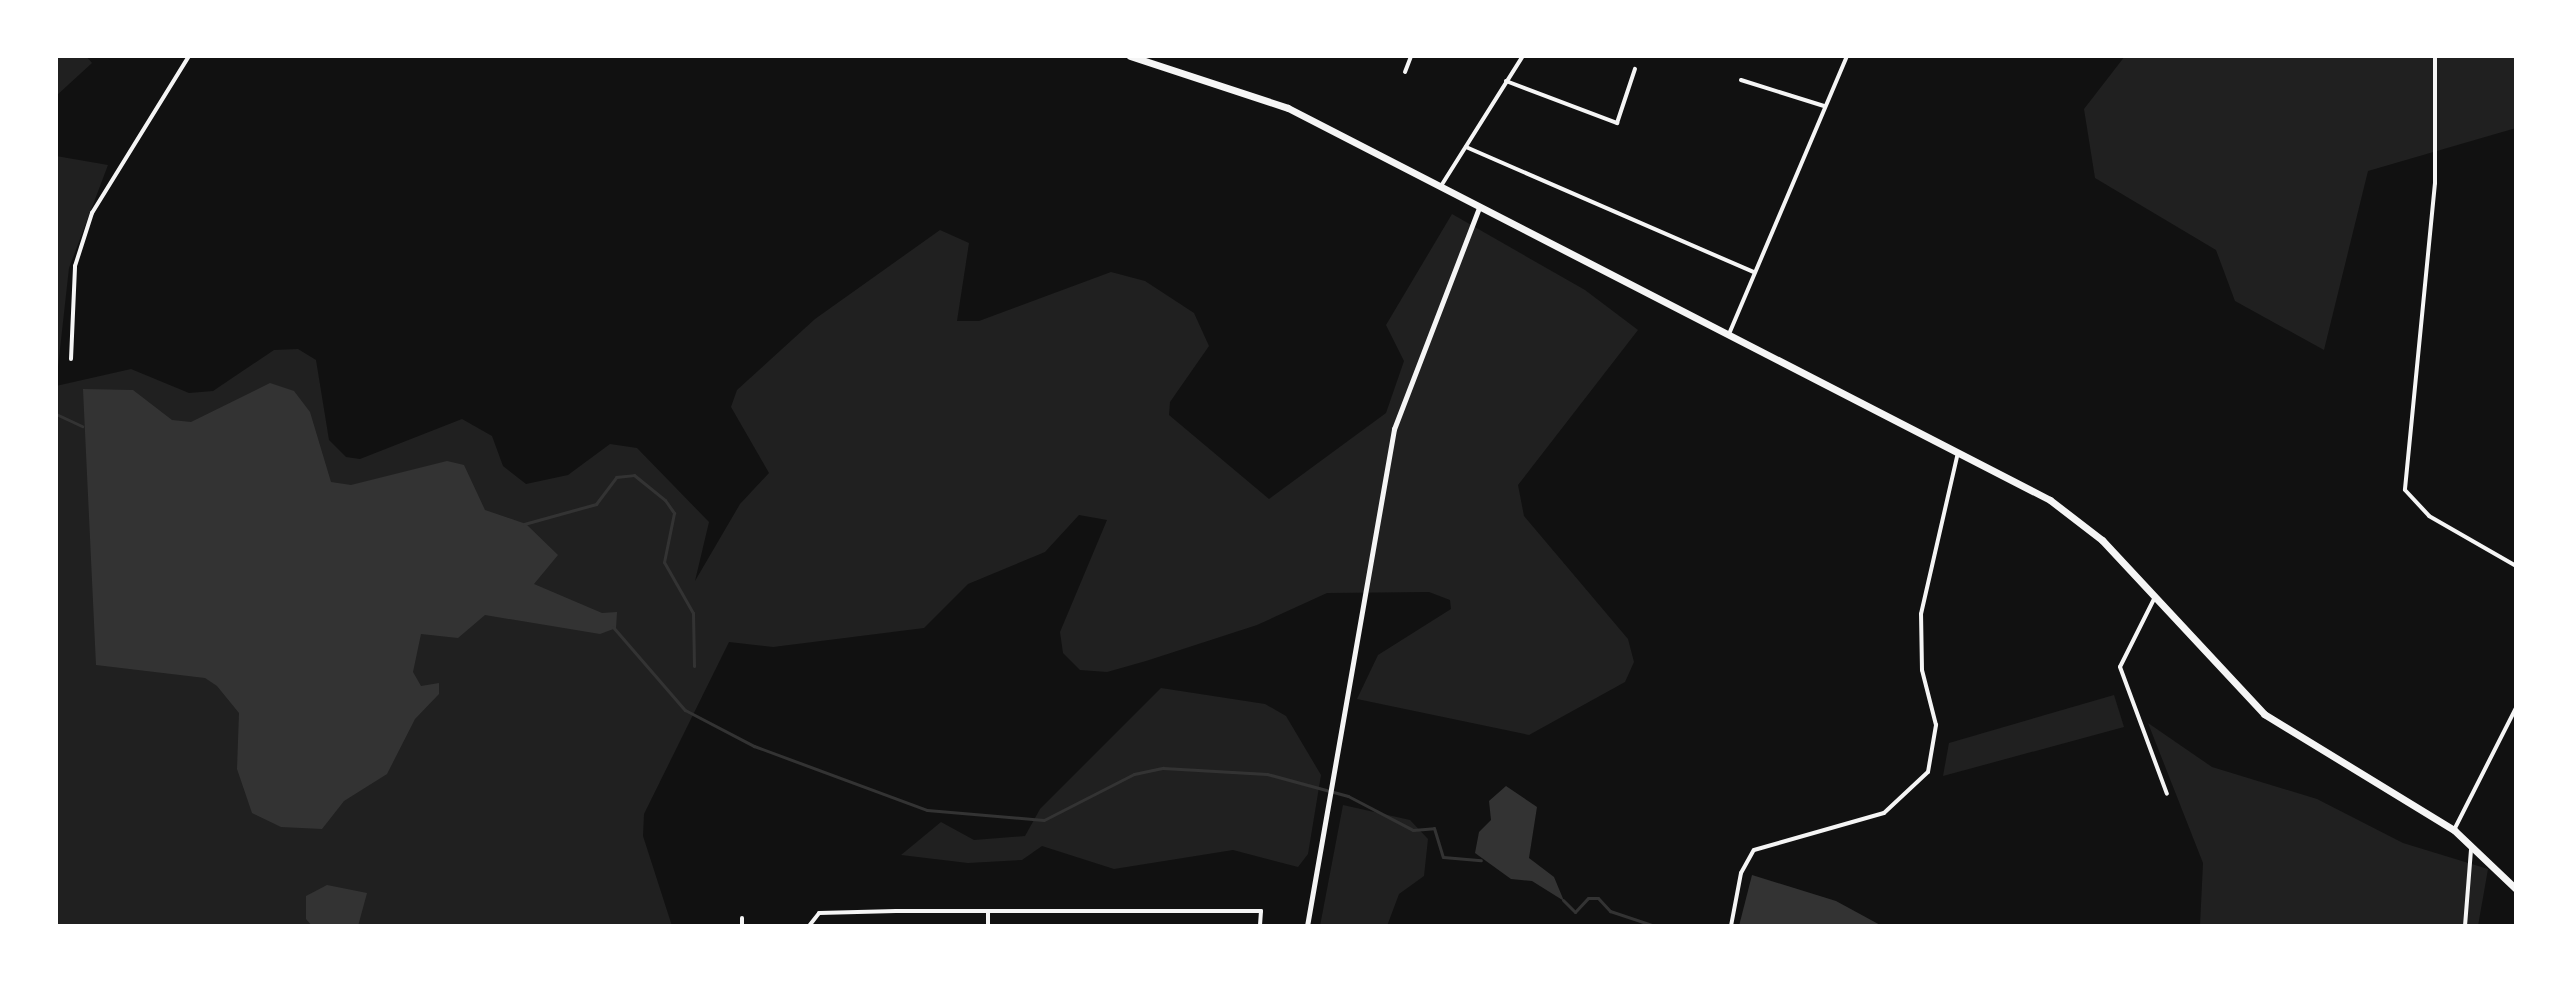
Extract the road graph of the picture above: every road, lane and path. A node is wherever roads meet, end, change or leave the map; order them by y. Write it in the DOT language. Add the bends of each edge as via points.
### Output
graph roads {
  1 [pos="189,56"];
  2 [pos="1130,56"];
  3 [pos="1411,56"];
  4 [pos="1523,56"];
  5 [pos="1847,56"];
  6 [pos="2435,56"];
  7 [pos="1635,69"];
  8 [pos="1405,72"];
  9 [pos="1741,80"];
  10 [pos="1506,81"];
  11 [pos="1824,106"];
  12 [pos="1466,147"];
  13 [pos="1441,186"];
  14 [pos="1479,207"];
  15 [pos="1754,272"];
  16 [pos="1729,334"];
  17 [pos="71,359"];
  18 [pos="1958,453"];
  19 [pos="2516,566"];
  20 [pos="2156,597"];
  21 [pos="2516,708"];
  22 [pos="2167,794"];
  23 [pos="2454,830"];
  24 [pos="2472,844"];
  25 [pos="2516,889"];
  26 [pos="988,912"];
  27 [pos="742,918"];
  28 [pos="742,926"];
  29 [pos="809,926"];
  30 [pos="988,926"];
  31 [pos="1260,926"];
  32 [pos="1307,926"];
  33 [pos="1731,926"];
  34 [pos="2465,926"];
  1 -- 17 [label="street" via="92,213 75,266"];
  2 -- 13 [label="highway" via="1268,98"];
  3 -- 8 [label="street"];
  4 -- 10 [label="street"];
  5 -- 11 [label="street"];
  6 -- 19 [label="street" via="2435,183 2405,490 2429,516"];
  7 -- 10 [label="street" via="1617,123"];
  9 -- 11 [label="street"];
  10 -- 12 [label="street"];
  11 -- 15 [label="street"];
  12 -- 13 [label="street"];
  12 -- 15 [label="street"];
  13 -- 14 [label="highway"];
  14 -- 16 [label="highway"];
  14 -- 32 [label="street" via="1394,429"];
  15 -- 16 [label="street"];
  16 -- 18 [label="highway"];
  18 -- 20 [label="highway" via="2073,515"];
  18 -- 33 [label="street" via="1921,614 1922,670 1936,725 1928,772 1911,796 1884,813 1754,850 1741,873"];
  20 -- 22 [label="street" via="2120,667"];
  20 -- 23 [label="highway" via="2264,714"];
  21 -- 23 [label="street"];
  23 -- 24 [label="highway"];
  24 -- 25 [label="highway"];
  24 -- 34 [label="street"];
  26 -- 29 [label="street" via="819,913"];
  26 -- 30 [label="street"];
  26 -- 31 [label="street" via="1261,911"];
  27 -- 28 [label="street"];
}
